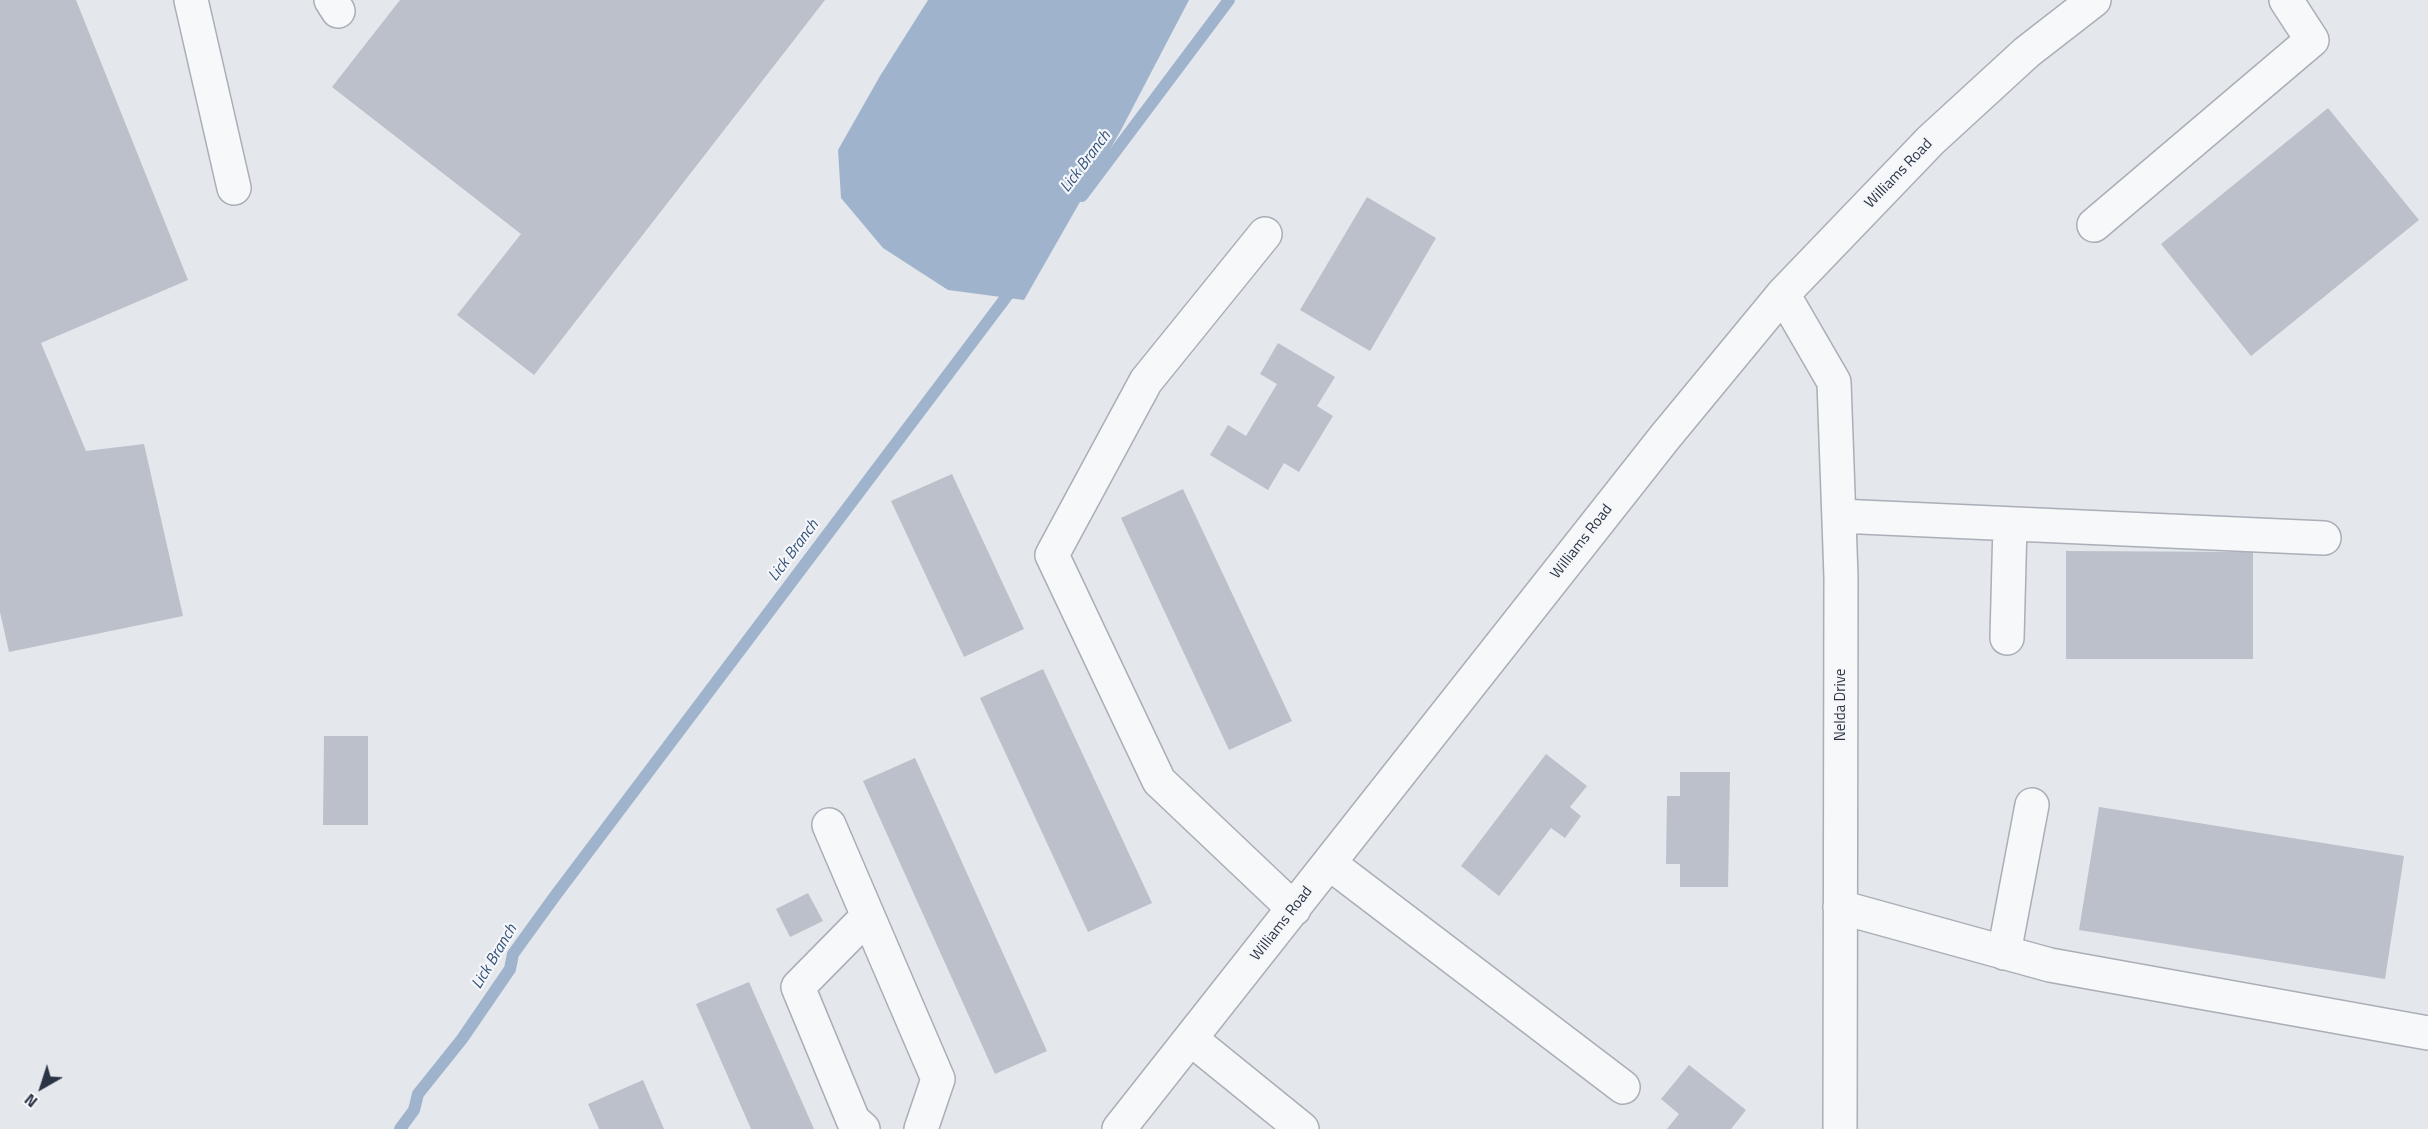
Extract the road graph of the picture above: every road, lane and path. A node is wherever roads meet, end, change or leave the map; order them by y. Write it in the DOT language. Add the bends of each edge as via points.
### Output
graph roads {
  1 [pos="191,0"];
  2 [pos="2094,0"];
  3 [pos="2286,0"];
  4 [pos="234,188"];
  5 [pos="2094,225"];
  6 [pos="1265,234"];
  7 [pos="1783,294"];
  8 [pos="1839,516"];
  9 [pos="2010,524"];
  10 [pos="2324,538"];
  11 [pos="2007,638"];
  12 [pos="2032,805"];
  13 [pos="829,825"];
  14 [pos="1329,863"];
  15 [pos="1840,907"];
  16 [pos="1294,909"];
  17 [pos="868,916"];
  18 [pos="2004,953"];
  19 [pos="2428,1033"];
  20 [pos="1191,1039"];
  21 [pos="1623,1087"];
  22 [pos="863,1129"];
  23 [pos="921,1129"];
  24 [pos="1119,1129"];
  25 [pos="1302,1129"];
  26 [pos="1840,1129"];
  1 -- 4 [label="street"];
  2 -- 7 [label="street, Williams Road" via="2027,52 1931,140"];
  3 -- 5 [label="street" via="2312,40"];
  6 -- 16 [label="street" via="1146,381 1052,555 1159,781"];
  7 -- 8 [label="street, Nelda Drive" via="1834,382"];
  7 -- 14 [label="street, Williams Road" via="1665,437"];
  8 -- 9 [label="street"];
  8 -- 15 [label="street, Nelda Drive"];
  9 -- 10 [label="street"];
  9 -- 11 [label="street"];
  12 -- 18 [label="street"];
  13 -- 17 [label="street"];
  14 -- 16 [label="street, Williams Road"];
  14 -- 21 [label="street"];
  15 -- 18 [label="street"];
  15 -- 26 [label="street, Nelda Drive"];
  16 -- 20 [label="street, Williams Road"];
  17 -- 22 [label="street" via="798,987 853,1120"];
  17 -- 23 [label="street" via="938,1079"];
  18 -- 19 [label="street" via="2050,965"];
  20 -- 24 [label="street, Williams Road"];
  20 -- 25 [label="street"];
}
